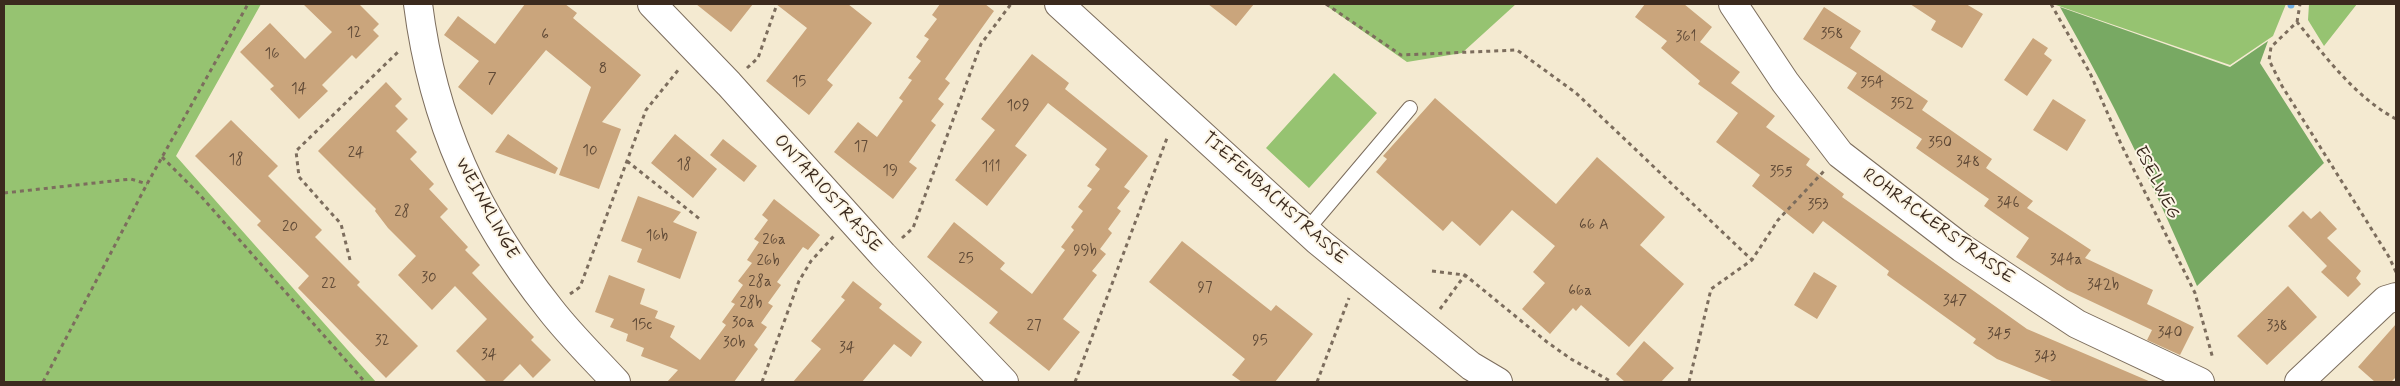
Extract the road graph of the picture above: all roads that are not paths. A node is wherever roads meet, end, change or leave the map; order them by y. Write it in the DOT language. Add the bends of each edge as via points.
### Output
graph roads {
  1 [pos="418,4"];
  2 [pos="652,4"];
  3 [pos="1059,4"];
  4 [pos="1733,4"];
  5 [pos="1410,108"];
  6 [pos="1306,230"];
  7 [pos="2396,298"];
  8 [pos="2207,373"];
  9 [pos="616,382"];
  10 [pos="1004,382"];
  11 [pos="1498,382"];
  12 [pos="2299,382"];
  1 -- 9 [label="street, WEINKLINGE" via="423,43 439,110 465,177 501,243 550,310"];
  2 -- 10 [label="street, ONTARIOSTRASSE" via="729,84 882,255"];
  3 -- 6 [label="street, TIEFENBACHSTRASSE"];
  4 -- 8 [label="street, ROHRACKERSTRASSE" via="1785,82 1840,154 1962,248 2076,324"];
  5 -- 6 [label="lane"];
  6 -- 11 [label="street, TIEFENBACHSTRASSE" via="1425,330 1471,366"];
  7 -- 12 [label="street" via="2386,300"];
}
